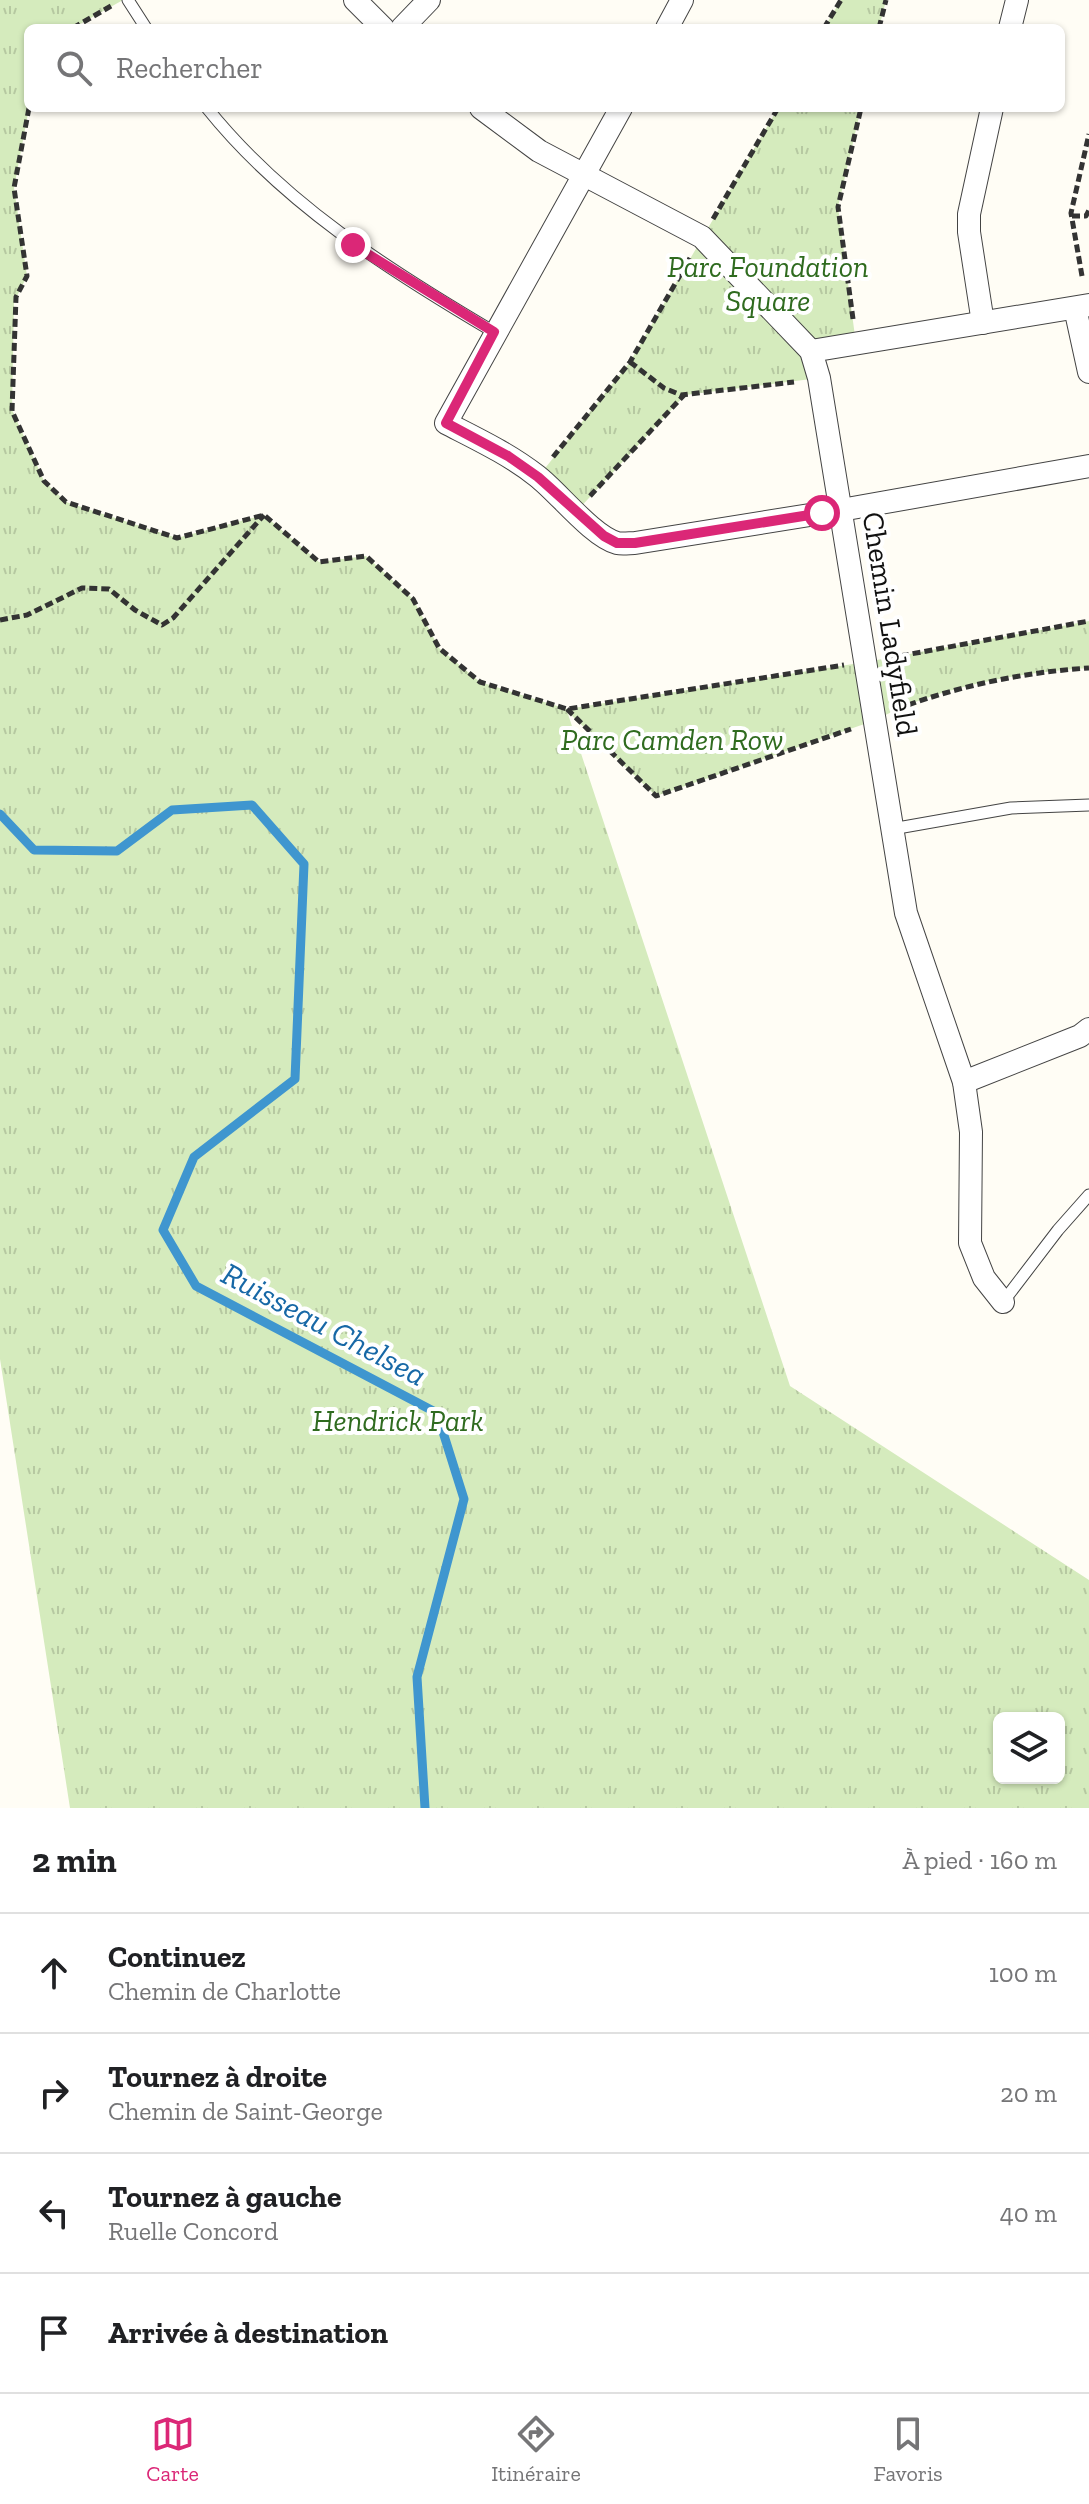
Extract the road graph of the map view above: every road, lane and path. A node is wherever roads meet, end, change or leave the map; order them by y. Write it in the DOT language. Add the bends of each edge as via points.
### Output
graph roads {
  1 [pos="125,0"];
  2 [pos="355,0"];
  3 [pos="429,0"];
  4 [pos="841,0"];
  5 [pos="886,0"];
  6 [pos="1017,0"];
  7 [pos="676,2"];
  8 [pos="80,24"];
  9 [pos="143,24"];
  10 [pos="379,24"];
  11 [pos="406,24"];
  12 [pos="668,24"];
  13 [pos="826,24"];
  14 [pos="880,24"];
  15 [pos="1011,24"];
  16 [pos="28,112"];
  17 [pos="211,112"];
  18 [pos="486,112"];
  19 [pos="619,112"];
  20 [pos="776,112"];
  21 [pos="860,112"];
  22 [pos="991,112"];
  23 [pos="1089,134"];
  24 [pos="583,174"];
  25 [pos="1072,216"];
  26 [pos="1088,216"];
  27 [pos="702,237"];
  28 [pos="1082,276"];
  29 [pos="1082,306"];
  30 [pos="853,319"];
  31 [pos="983,323"];
  32 [pos="494,332"];
  33 [pos="811,351"];
  34 [pos="630,362"];
  35 [pos="1089,372"];
  36 [pos="819,378"];
  37 [pos="685,395"];
  38 [pos="1089,466"];
  39 [pos="538,477"];
  40 [pos="841,510"];
  41 [pos="575,513"];
  42 [pos="264,515"];
  43 [pos="0,620"];
  44 [pos="1089,621"];
  45 [pos="866,662"];
  46 [pos="567,709"];
  47 [pos="718,775"];
  48 [pos="1089,805"];
  49 [pos="891,829"];
  50 [pos="1089,1029"];
  51 [pos="964,1082"];
  52 [pos="1089,1195"];
  53 [pos="1003,1302"];
  1 -- 8 [label="path"];
  1 -- 9 [label="lane"];
  2 -- 10 [label="street"];
  3 -- 11 [label="street"];
  4 -- 13 [label="path"];
  5 -- 14 [label="path"];
  6 -- 15 [label="street"];
  7 -- 12 [label="street"];
  16 -- 42 [label="path" via="14,188 27,276 16,297 12,411 44,481 66,502 177,538"];
  17 -- 32 [label="lane" via="278,183 353,245"];
  18 -- 24 [label="street, Chemin Ladyfield" via="539,151"];
  19 -- 24 [label="street"];
  20 -- 27 [label="path"];
  21 -- 30 [label="path" via="838,207"];
  22 -- 31 [label="street" via="969,214"];
  23 -- 25 [label="path"];
  24 -- 27 [label="street, Chemin Ladyfield"];
  24 -- 32 [label="street"];
  25 -- 26 [label="path"];
  25 -- 28 [label="path"];
  27 -- 33 [label="street, Chemin Ladyfield"];
  27 -- 34 [label="path"];
  29 -- 31 [label="street"];
  29 -- 35 [label="street"];
  31 -- 33 [label="street"];
  32 -- 39 [label="street" via="446,423"];
  33 -- 36 [label="street, Chemin Ladyfield"];
  34 -- 37 [label="path" via="664,388"];
  34 -- 39 [label="path"];
  36 -- 37 [label="path"];
  36 -- 40 [label="street, Chemin Ladyfield"];
  37 -- 41 [label="path"];
  38 -- 40 [label="street"];
  39 -- 41 [label="street"];
  40 -- 41 [label="street" via="635,543 617,543"];
  40 -- 45 [label="street, Chemin Ladyfield"];
  42 -- 43 [label="path" via="162,625 109,589 82,588 27,615"];
  42 -- 46 [label="path" via="319,562 366,556 413,599 439,648 480,682"];
  44 -- 45 [label="path"];
  45 -- 46 [label="path"];
  45 -- 49 [label="street, Chemin Ladyfield"];
  46 -- 47 [label="path" via="656,796"];
  48 -- 49 [label="lane" via="1011,808"];
  49 -- 51 [label="street, Chemin Ladyfield" via="906,913"];
  50 -- 51 [label="street"];
  51 -- 53 [label="street, Chemin Ladyfield" via="971,1132 970,1243 984,1278"];
  52 -- 53 [label="lane"];
}
